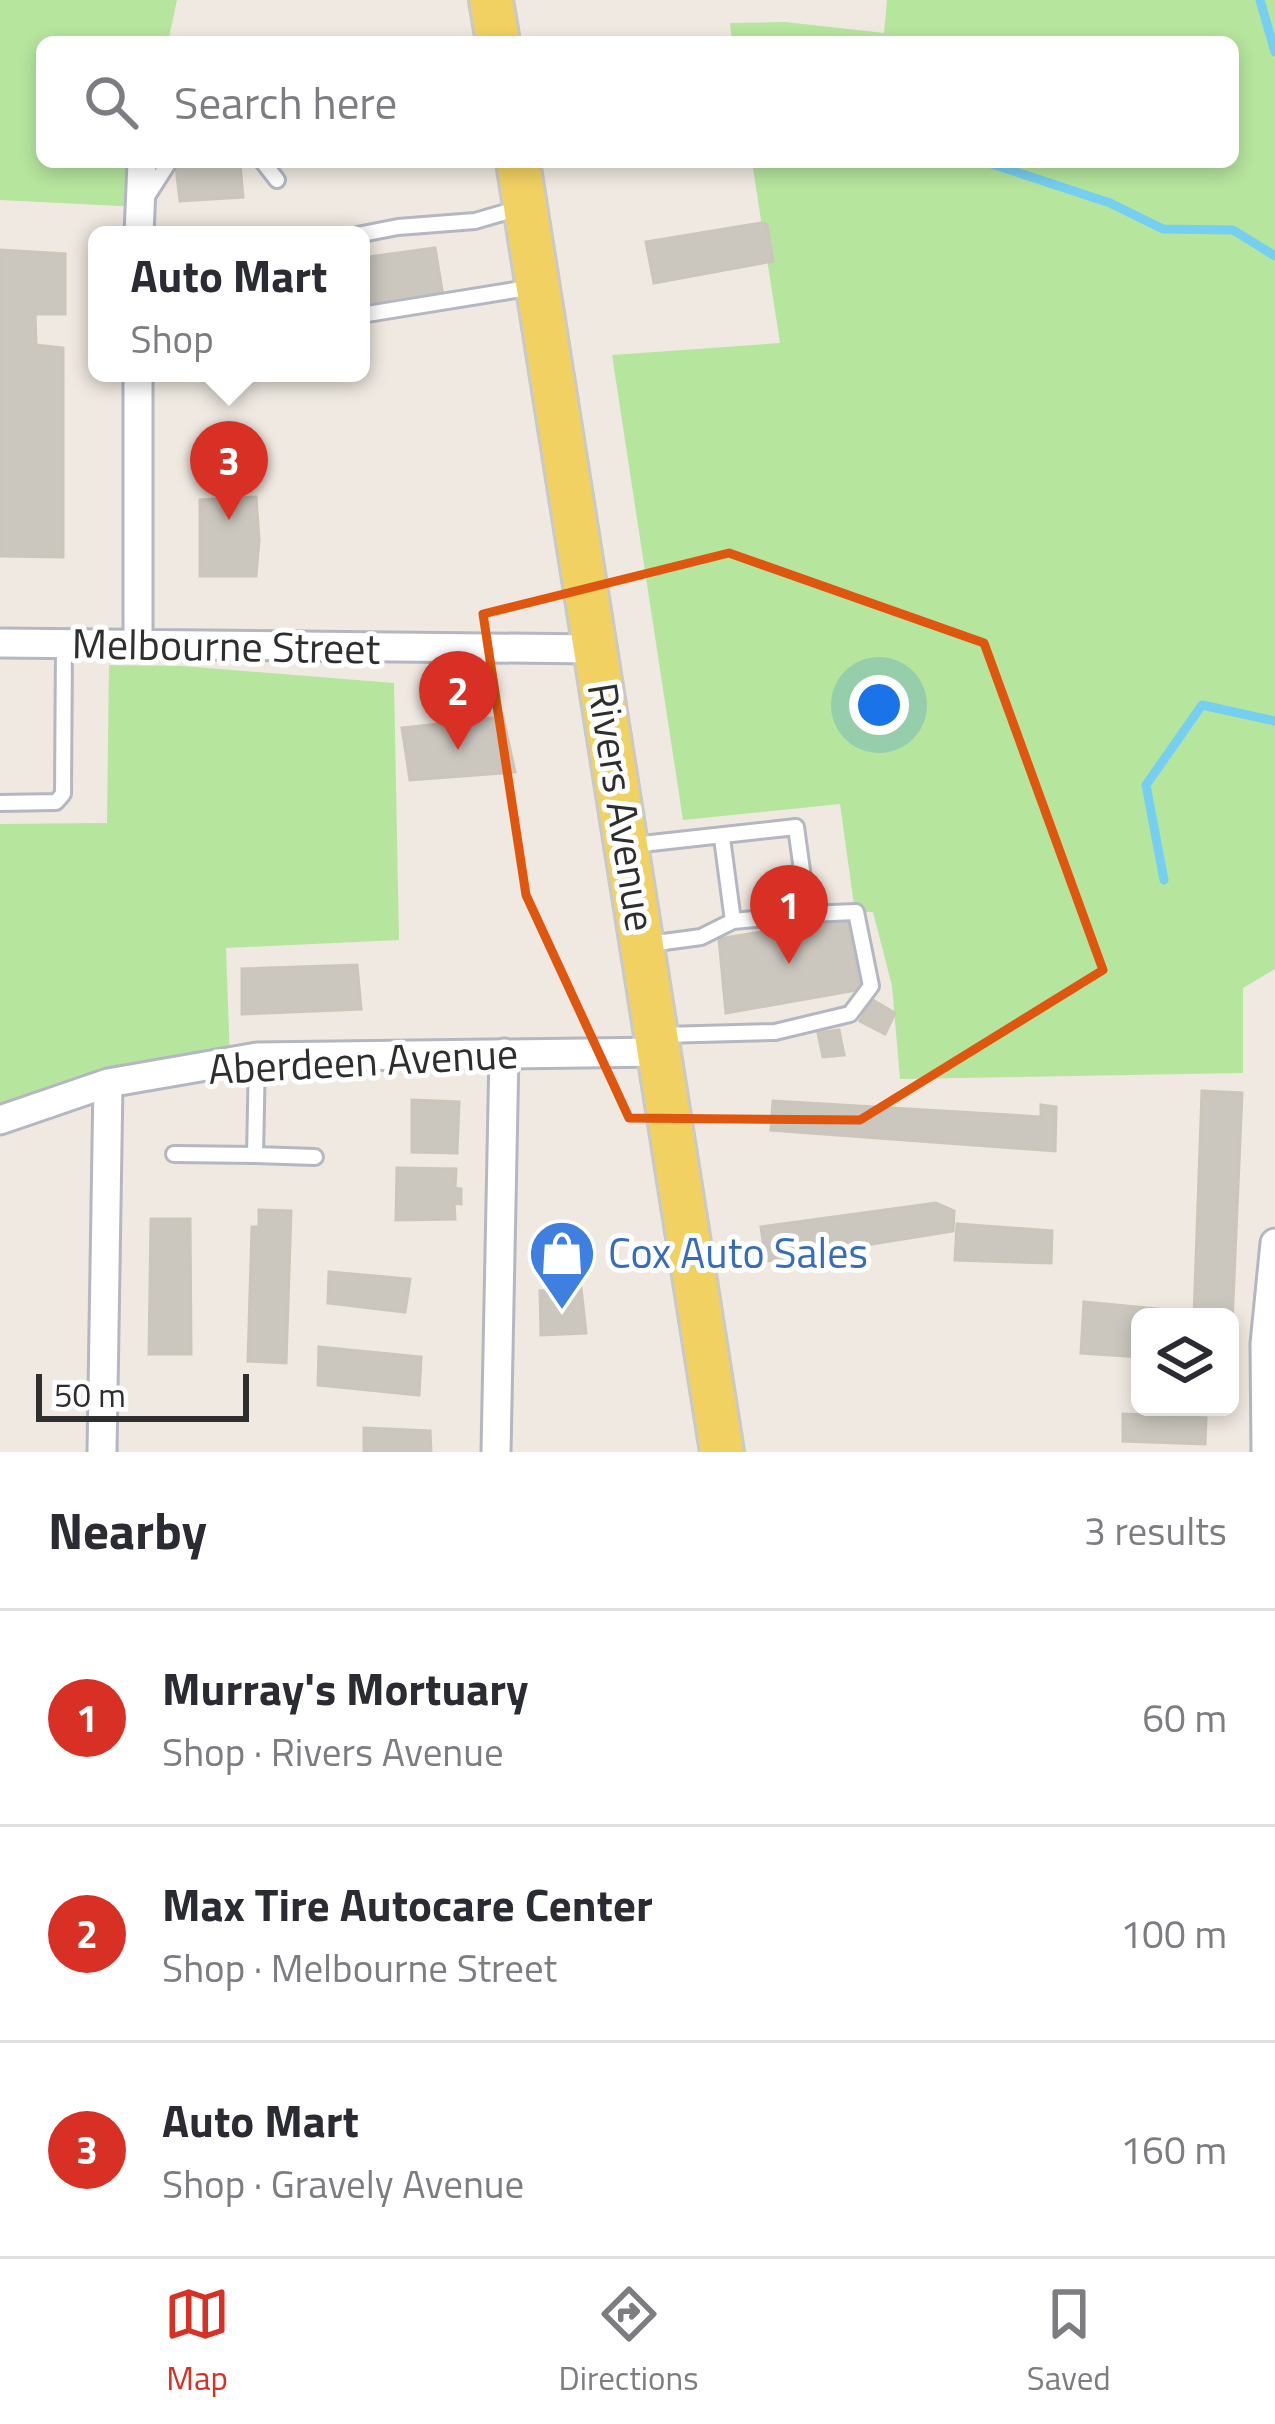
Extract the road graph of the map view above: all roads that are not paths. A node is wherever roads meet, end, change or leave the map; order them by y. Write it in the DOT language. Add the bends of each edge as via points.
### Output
graph roads {
  1 [pos="491,0"];
  2 [pos="497,36"];
  3 [pos="142,168"];
  4 [pos="167,168"];
  5 [pos="268,168"];
  6 [pos="519,168"];
  7 [pos="277,180"];
  8 [pos="525,207"];
  9 [pos="139,221"];
  10 [pos="370,232"];
  11 [pos="538,286"];
  12 [pos="370,314"];
  13 [pos="138,382"];
  14 [pos="0,644"];
  15 [pos="64,645"];
  16 [pos="138,646"];
  17 [pos="596,649"];
  18 [pos="0,802"];
  19 [pos="722,838"];
  20 [pos="628,845"];
  21 [pos="808,914"];
  22 [pos="733,921"];
  23 [pos="644,944"];
  24 [pos="659,1044"];
  25 [pos="504,1052"];
  26 [pos="256,1057"];
  27 [pos="109,1083"];
  28 [pos="0,1120"];
  29 [pos="174,1154"];
  30 [pos="255,1155"];
  31 [pos="315,1157"];
  32 [pos="1275,1243"];
  33 [pos="1270,1345"];
  34 [pos="102,1452"];
  35 [pos="496,1452"];
  36 [pos="722,1452"];
  37 [pos="1266,1452"];
  1 -- 2 [label="main road"];
  3 -- 9 [label="street"];
  4 -- 9 [label="lane"];
  5 -- 7 [label="lane"];
  6 -- 8 [label="main road, Rivers Avenue"];
  8 -- 10 [label="lane"];
  8 -- 11 [label="main road, Rivers Avenue"];
  11 -- 12 [label="lane"];
  11 -- 17 [label="main road, Rivers Avenue"];
  13 -- 16 [label="street"];
  14 -- 15 [label="street, Melbourne Street"];
  15 -- 16 [label="street, Melbourne Street"];
  15 -- 18 [label="lane" via="63,794 56,802"];
  16 -- 17 [label="street, Melbourne Street"];
  17 -- 20 [label="main road, Rivers Avenue"];
  19 -- 20 [label="lane"];
  19 -- 21 [label="lane" via="796,827"];
  19 -- 22 [label="lane"];
  20 -- 23 [label="main road, Rivers Avenue"];
  21 -- 22 [label="lane"];
  21 -- 24 [label="lane" via="856,912 871,986 850,1014 775,1032"];
  22 -- 23 [label="lane" via="700,937"];
  23 -- 24 [label="main road, Rivers Avenue"];
  24 -- 25 [label="street, Aberdeen Avenue"];
  24 -- 36 [label="main road, Rivers Avenue"];
  25 -- 26 [label="street, Aberdeen Avenue"];
  25 -- 35 [label="street"];
  26 -- 27 [label="street, Aberdeen Avenue"];
  26 -- 30 [label="lane"];
  27 -- 28 [label="street, Aberdeen Avenue"];
  27 -- 34 [label="street"];
  29 -- 30 [label="lane"];
  30 -- 31 [label="lane"];
  32 -- 33 [label="street"];
  33 -- 37 [label="street"];
}
